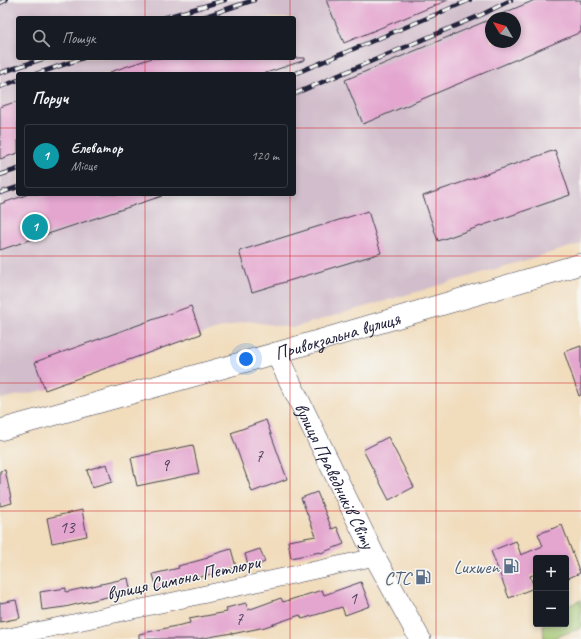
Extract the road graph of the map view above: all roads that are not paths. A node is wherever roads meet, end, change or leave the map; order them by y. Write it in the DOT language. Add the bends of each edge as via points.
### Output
graph roads {
  1 [pos="581,264"];
  2 [pos="276,353"];
  3 [pos="0,430"];
  4 [pos="375,557"];
  5 [pos="0,639"];
  6 [pos="420,639"];
  1 -- 2 [label="street, Привокзальна вулиця"];
  2 -- 3 [label="street, Привокзальна вулиця"];
  2 -- 4 [label="street, вулиця Праведників Світу"];
  4 -- 5 [label="street, вулиця Симона Петлюри"];
  4 -- 6 [label="street, вулиця Праведників Світу"];
}
